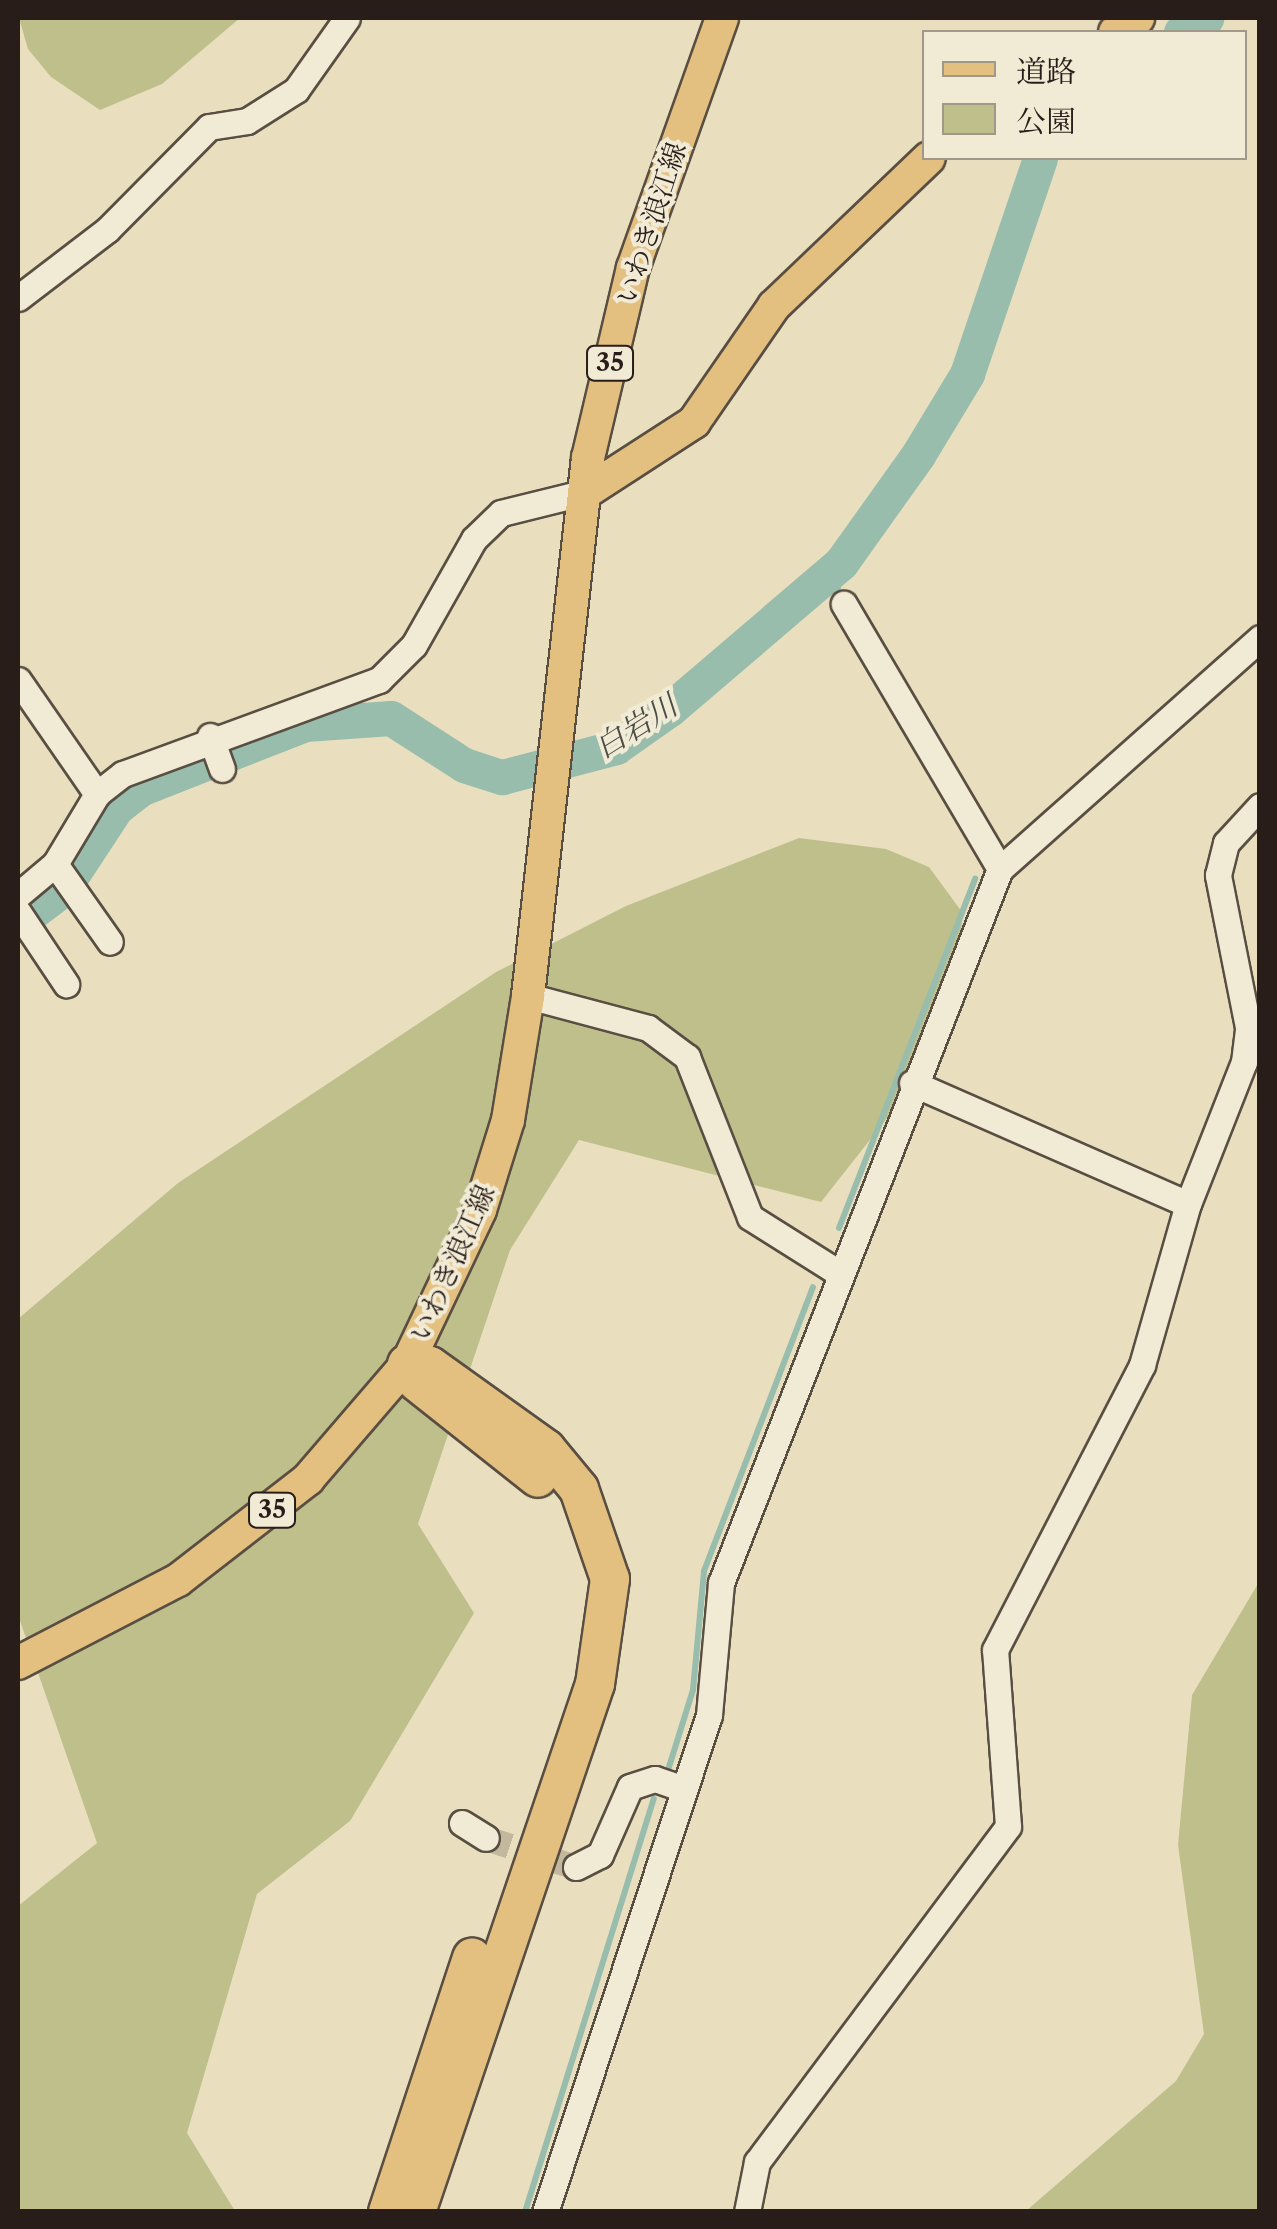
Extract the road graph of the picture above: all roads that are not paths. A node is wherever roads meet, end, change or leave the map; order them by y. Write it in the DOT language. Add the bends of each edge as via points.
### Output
graph roads {
  1 [pos="347,18"];
  2 [pos="722,18"];
  3 [pos="927,160"];
  4 [pos="18,298"];
  5 [pos="586,492"];
  6 [pos="844,604"];
  7 [pos="1260,638"];
  8 [pos="18,680"];
  9 [pos="97,794"];
  10 [pos="1260,806"];
  11 [pos="1000,868"];
  12 [pos="63,874"];
  13 [pos="18,895"];
  14 [pos="22,918"];
  15 [pos="110,942"];
  16 [pos="66,984"];
  17 [pos="528,996"];
  18 [pos="912,1083"];
  19 [pos="1188,1204"];
  20 [pos="840,1272"];
  21 [pos="407,1364"];
  22 [pos="18,1663"];
  23 [pos="680,1788"];
  24 [pos="462,1823"];
  25 [pos="486,1838"];
  26 [pos="576,1867"];
  27 [pos="388,2212"];
  28 [pos="416,2212"];
  29 [pos="544,2212"];
  30 [pos="747,2212"];
  1 -- 4 [label="street" via="296,90 247,121 209,127 106,230"];
  2 -- 5 [label="main road, いわき浪江線 / 35" via="633,268"];
  3 -- 5 [label="main road" via="774,306 694,422"];
  5 -- 9 [label="street" via="501,513 474,539 414,645 379,680"];
  5 -- 17 [label="main road, いわき浪江線 / 35" via="544,792"];
  6 -- 11 [label="street"];
  7 -- 11 [label="street"];
  8 -- 9 [label="street"];
  9 -- 12 [label="street"];
  10 -- 19 [label="street" via="1226,843 1218,874 1248,1027 1244,1062"];
  11 -- 18 [label="street"];
  12 -- 13 [label="street"];
  12 -- 15 [label="street"];
  14 -- 16 [label="street"];
  17 -- 20 [label="street" via="648,1028 687,1057 750,1217"];
  17 -- 21 [label="main road, いわき浪江線 / 35" via="508,1120 480,1210"];
  18 -- 19 [label="street"];
  18 -- 20 [label="street"];
  19 -- 30 [label="street" via="1142,1365 995,1650 1008,1826 757,2162"];
  20 -- 23 [label="street" via="721,1583 710,1715"];
  21 -- 22 [label="main road, いわき浪江線 / 35" via="308,1478 242,1536 106,1622"];
  21 -- 27 [label="highway" via="419,1386 551,1491 574,1526 590,1582 577,1680"];
  21 -- 28 [label="highway" via="430,1366 546,1449 578,1488 610,1579 594,1684"];
  23 -- 26 [label="street" via="654,1779 630,1787 600,1855"];
  23 -- 29 [label="street"];
  24 -- 25 [label="street"];
}
